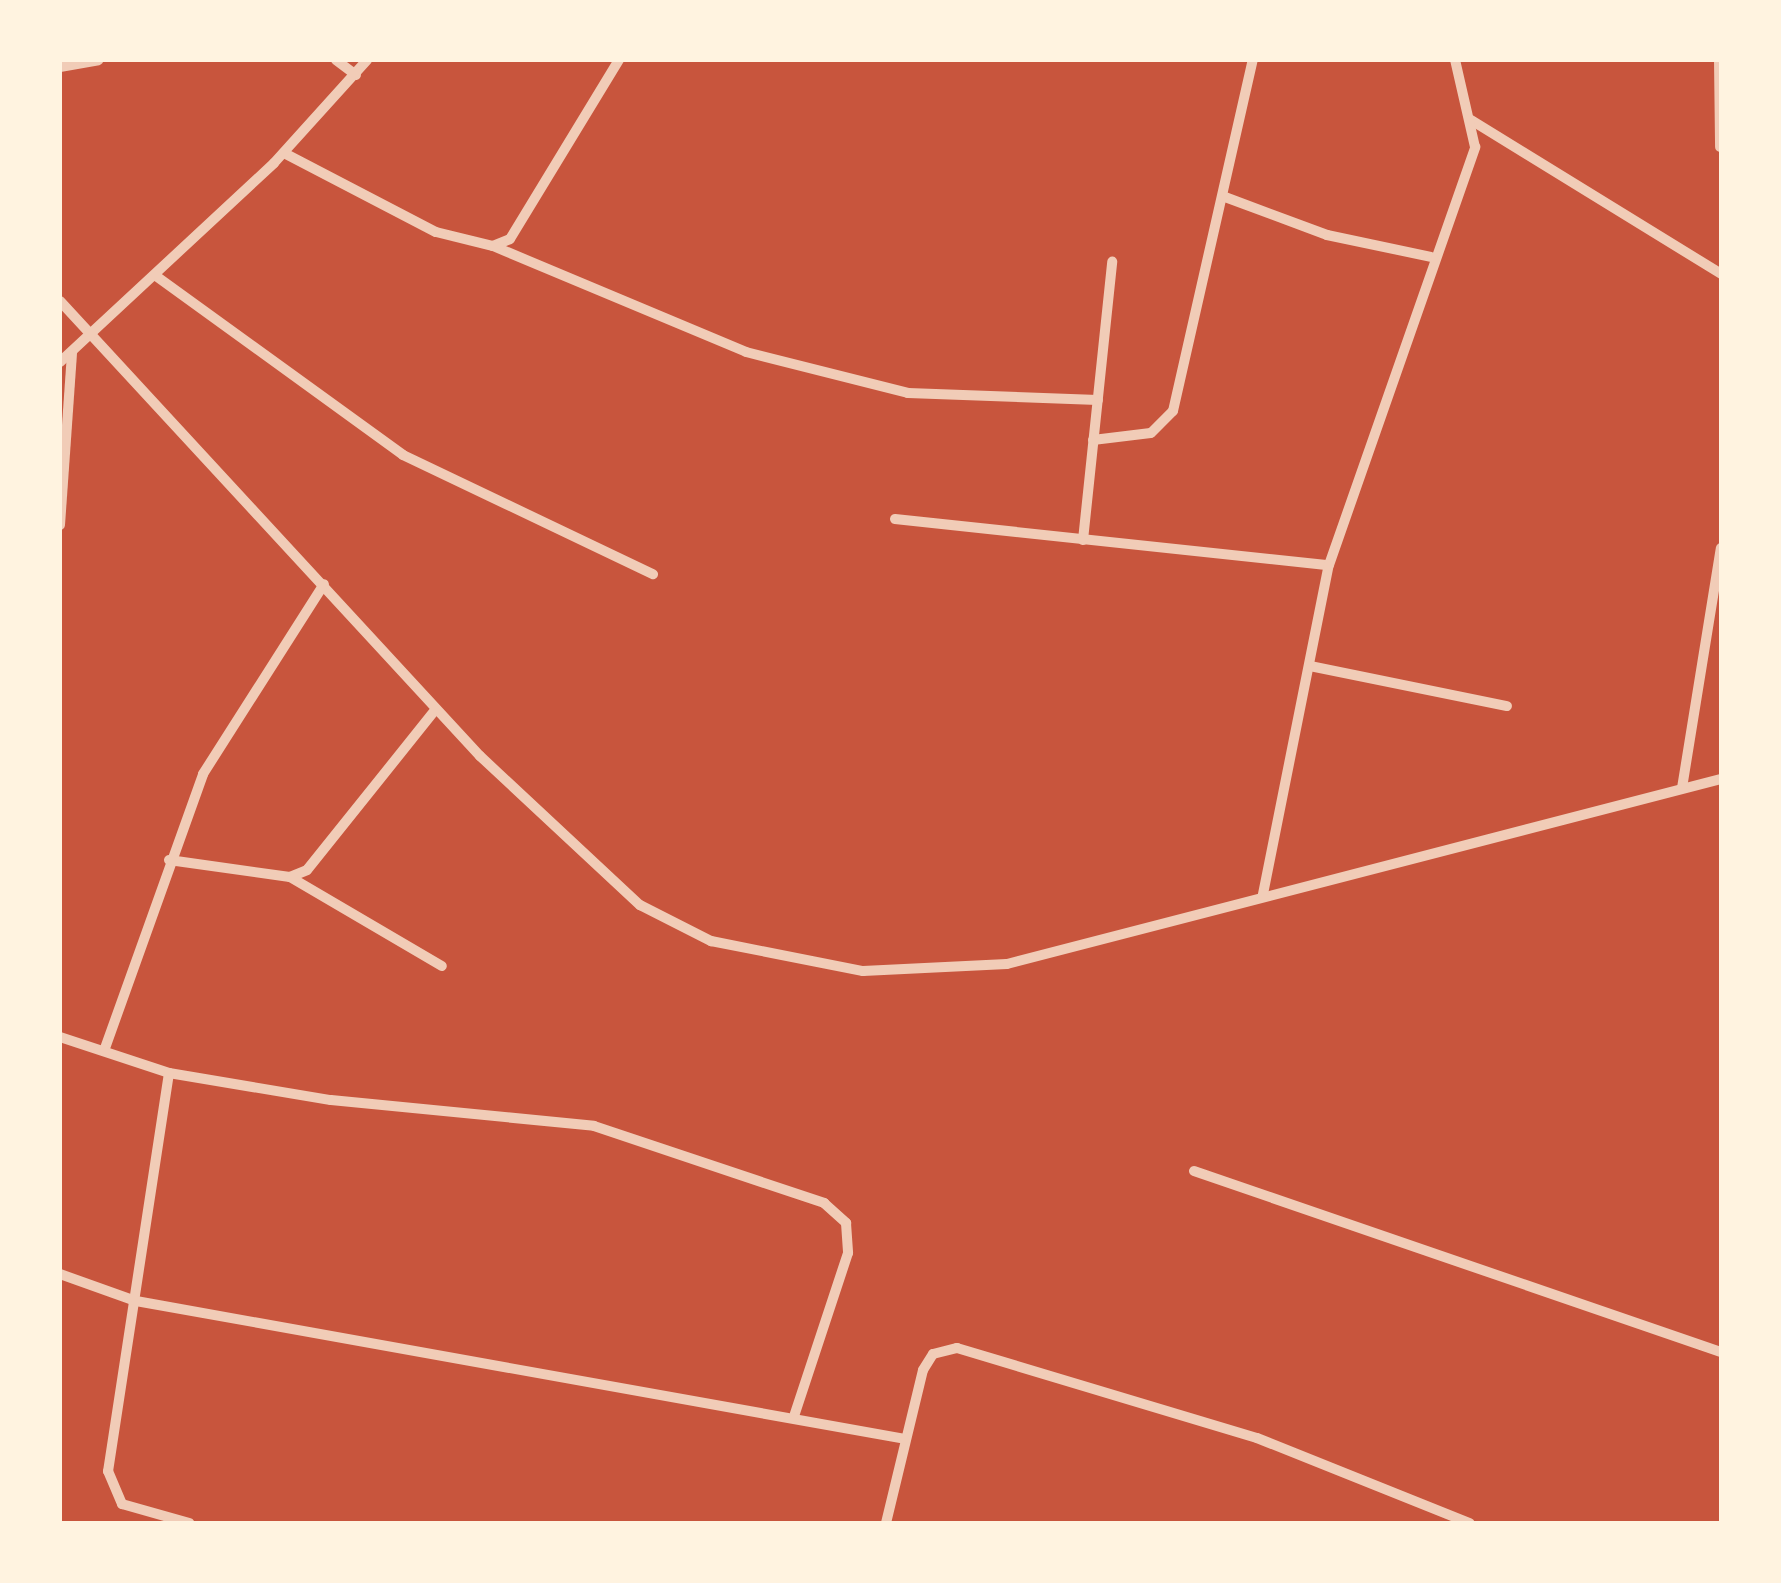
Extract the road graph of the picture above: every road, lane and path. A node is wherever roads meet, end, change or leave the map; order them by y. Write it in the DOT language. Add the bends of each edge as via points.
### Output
graph roads {
  1 [pos="98,60"];
  2 [pos="336,60"];
  3 [pos="366,60"];
  4 [pos="619,60"];
  5 [pos="1253,60"];
  6 [pos="1455,60"];
  7 [pos="1718,60"];
  8 [pos="60,67"];
  9 [pos="356,75"];
  10 [pos="1471,120"];
  11 [pos="1720,147"];
  12 [pos="284,154"];
  13 [pos="1224,197"];
  14 [pos="493,246"];
  15 [pos="1431,257"];
  16 [pos="1112,262"];
  17 [pos="1721,274"];
  18 [pos="156,276"];
  19 [pos="60,301"];
  20 [pos="94,330"];
  21 [pos="72,352"];
  22 [pos="60,362"];
  23 [pos="1098,400"];
  24 [pos="1093,440"];
  25 [pos="895,518"];
  26 [pos="60,525"];
  27 [pos="1083,540"];
  28 [pos="1721,548"];
  29 [pos="1330,565"];
  30 [pos="654,574"];
  31 [pos="324,584"];
  32 [pos="1310,666"];
  33 [pos="1507,706"];
  34 [pos="436,709"];
  35 [pos="1721,779"];
  36 [pos="1682,788"];
  37 [pos="169,860"];
  38 [pos="290,877"];
  39 [pos="1263,894"];
  40 [pos="442,966"];
  41 [pos="60,1037"];
  42 [pos="104,1051"];
  43 [pos="169,1073"];
  44 [pos="1194,1171"];
  45 [pos="60,1274"];
  46 [pos="136,1301"];
  47 [pos="1721,1352"];
  48 [pos="796,1412"];
  49 [pos="904,1439"];
  50 [pos="189,1523"];
  51 [pos="886,1523"];
  52 [pos="1470,1523"];
  1 -- 8 [label="street"];
  2 -- 9 [label="street"];
  3 -- 9 [label="street"];
  4 -- 14 [label="street" via="510,240"];
  5 -- 13 [label="street"];
  6 -- 10 [label="street"];
  7 -- 11 [label="street"];
  9 -- 12 [label="street"];
  10 -- 15 [label="street" via="1468,176"];
  10 -- 17 [label="street"];
  12 -- 14 [label="street" via="436,232"];
  12 -- 18 [label="street"];
  13 -- 15 [label="street" via="1327,235"];
  13 -- 24 [label="street" via="1173,412 1151,432"];
  14 -- 23 [label="street" via="746,352 908,392"];
  15 -- 29 [label="street"];
  16 -- 23 [label="street"];
  18 -- 20 [label="street"];
  18 -- 30 [label="street" via="403,455"];
  19 -- 20 [label="street"];
  20 -- 21 [label="street"];
  20 -- 31 [label="street"];
  21 -- 22 [label="street"];
  21 -- 26 [label="street"];
  23 -- 24 [label="street"];
  24 -- 27 [label="street"];
  25 -- 27 [label="street"];
  27 -- 29 [label="street"];
  28 -- 36 [label="street"];
  29 -- 32 [label="street"];
  31 -- 34 [label="street"];
  31 -- 37 [label="street" via="224,735"];
  32 -- 33 [label="street"];
  32 -- 39 [label="street"];
  34 -- 38 [label="street" via="320,860"];
  34 -- 39 [label="street" via="640,904 710,941 788,960 936,974"];
  35 -- 36 [label="street"];
  36 -- 39 [label="street"];
  37 -- 38 [label="street"];
  37 -- 42 [label="street"];
  38 -- 40 [label="street"];
  41 -- 42 [label="street"];
  42 -- 43 [label="street"];
  43 -- 46 [label="street"];
  43 -- 48 [label="street" via="386,1108 594,1126 824,1203 846,1223 848,1254"];
  44 -- 47 [label="street"];
  45 -- 46 [label="street"];
  46 -- 48 [label="street"];
  46 -- 50 [label="street" via="108,1447 111,1488 122,1504"];
  48 -- 49 [label="street"];
  49 -- 51 [label="street"];
  49 -- 52 [label="street" via="923,1370 933,1354 957,1348 1257,1438"];
}
